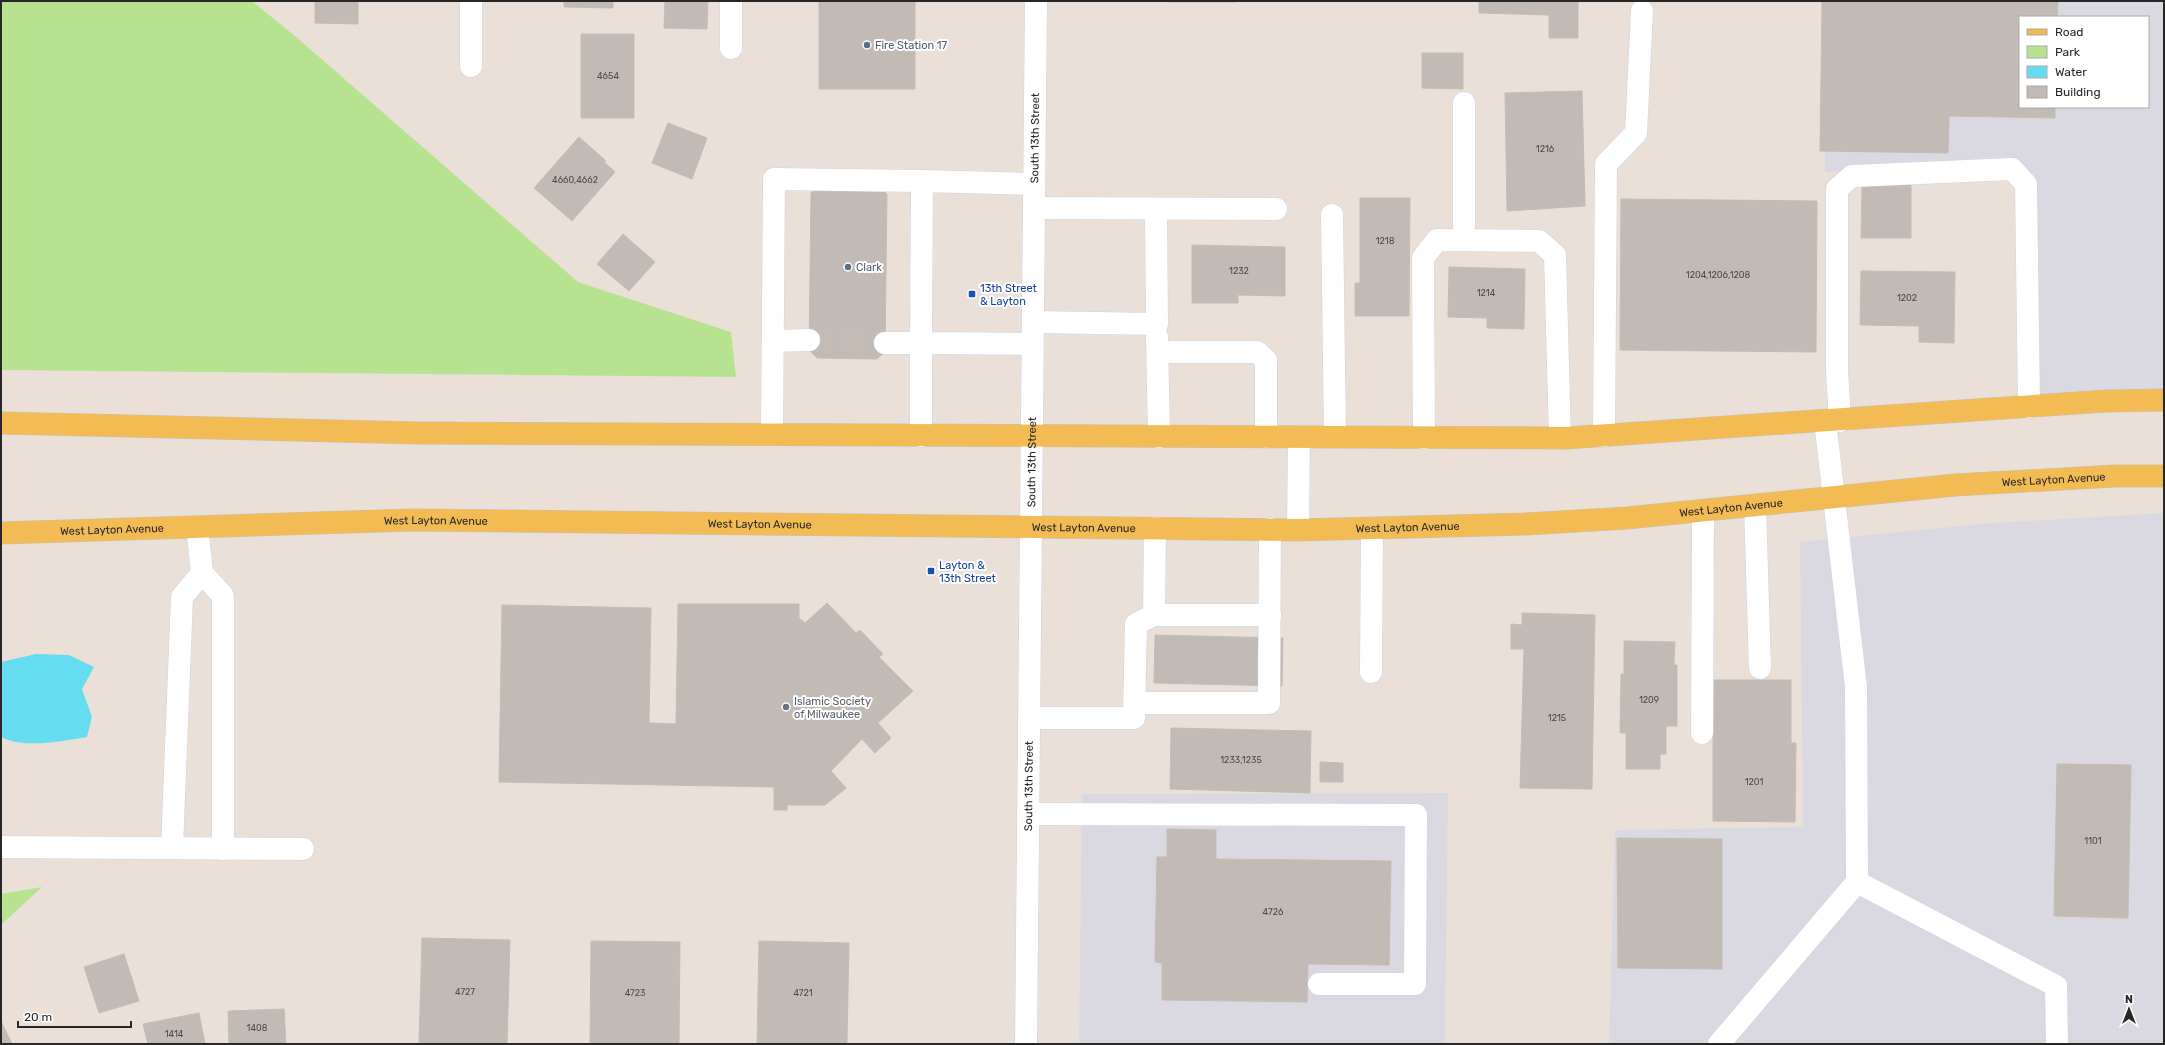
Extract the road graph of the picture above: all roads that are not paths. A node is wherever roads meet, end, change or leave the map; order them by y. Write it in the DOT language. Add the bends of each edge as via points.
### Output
graph roads {
  1 [pos="471,1"];
  2 [pos="731,1"];
  3 [pos="1036,1"];
  4 [pos="1642,12"];
  5 [pos="731,48"];
  6 [pos="471,66"];
  7 [pos="1464,103"];
  8 [pos="922,181"];
  9 [pos="1034,184"];
  10 [pos="1034,208"];
  11 [pos="1276,209"];
  12 [pos="1156,210"];
  13 [pos="1332,215"];
  14 [pos="1464,240"];
  15 [pos="1033,322"];
  16 [pos="1157,324"];
  17 [pos="809,340"];
  18 [pos="773,341"];
  19 [pos="885,343"];
  20 [pos="921,343"];
  21 [pos="1032,344"];
  22 [pos="1158,352"];
  23 [pos="2164,400"];
  24 [pos="2029,407"];
  25 [pos="1833,421"];
  26 [pos="1,423"];
  27 [pos="772,434"];
  28 [pos="921,436"];
  29 [pos="1604,436"];
  30 [pos="1031,437"];
  31 [pos="1159,437"];
  32 [pos="1266,437"];
  33 [pos="1335,437"];
  34 [pos="1299,438"];
  35 [pos="1424,438"];
  36 [pos="1560,438"];
  37 [pos="2164,476"];
  38 [pos="1833,498"];
  39 [pos="1756,506"];
  40 [pos="1703,511"];
  41 [pos="197,527"];
  42 [pos="1029,527"];
  43 [pos="1155,528"];
  44 [pos="1372,528"];
  45 [pos="1270,529"];
  46 [pos="1298,530"];
  47 [pos="1,533"];
  48 [pos="202,573"];
  49 [pos="1154,615"];
  50 [pos="1270,615"];
  51 [pos="1760,668"];
  52 [pos="1371,672"];
  53 [pos="1135,703"];
  54 [pos="1029,718"];
  55 [pos="1702,733"];
  56 [pos="1028,814"];
  57 [pos="1,847"];
  58 [pos="172,848"];
  59 [pos="223,848"];
  60 [pos="303,848"];
  61 [pos="1857,882"];
  62 [pos="1319,984"];
  63 [pos="1026,1044"];
  64 [pos="1719,1044"];
  65 [pos="2057,1044"];
  1 -- 6 [label="street"];
  2 -- 5 [label="street"];
  3 -- 9 [label="street, South 13th Street"];
  4 -- 29 [label="street" via="1636,134 1606,164"];
  7 -- 14 [label="street"];
  8 -- 9 [label="street"];
  8 -- 18 [label="street" via="774,179"];
  8 -- 20 [label="street"];
  9 -- 10 [label="street, South 13th Street"];
  10 -- 12 [label="street"];
  10 -- 15 [label="street, South 13th Street"];
  11 -- 12 [label="street"];
  12 -- 16 [label="street"];
  13 -- 33 [label="street"];
  14 -- 35 [label="street" via="1437,240 1423,258"];
  14 -- 36 [label="street" via="1539,241 1555,255"];
  15 -- 16 [label="street"];
  15 -- 21 [label="street, South 13th Street"];
  16 -- 22 [label="street"];
  17 -- 18 [label="street"];
  18 -- 27 [label="street"];
  19 -- 20 [label="street"];
  20 -- 21 [label="street"];
  20 -- 28 [label="street"];
  21 -- 30 [label="street, South 13th Street"];
  22 -- 31 [label="street"];
  22 -- 32 [label="street" via="1257,352 1266,360"];
  23 -- 24 [label="main road" via="2106,401"];
  24 -- 25 [label="main road"];
  24 -- 25 [label="street" via="2026,184 2012,169 1852,176 1837,189 1837,370"];
  25 -- 29 [label="main road"];
  25 -- 38 [label="street"];
  26 -- 27 [label="main road" via="418,433"];
  27 -- 28 [label="main road"];
  28 -- 30 [label="main road"];
  29 -- 36 [label="main road"];
  30 -- 31 [label="main road"];
  30 -- 42 [label="street, South 13th Street"];
  31 -- 32 [label="main road"];
  32 -- 34 [label="main road"];
  33 -- 34 [label="main road"];
  33 -- 35 [label="main road"];
  34 -- 46 [label="street"];
  35 -- 36 [label="main road"];
  37 -- 38 [label="main road, West Layton Avenue" via="2115,476 1956,485"];
  38 -- 39 [label="main road, West Layton Avenue"];
  38 -- 61 [label="street" via="1856,687"];
  39 -- 40 [label="main road, West Layton Avenue"];
  39 -- 51 [label="street"];
  40 -- 44 [label="main road, West Layton Avenue" via="1534,524"];
  40 -- 55 [label="street"];
  41 -- 42 [label="main road, West Layton Avenue" via="411,520"];
  41 -- 47 [label="main road, West Layton Avenue"];
  41 -- 48 [label="street"];
  42 -- 43 [label="main road, West Layton Avenue"];
  42 -- 54 [label="street, South 13th Street"];
  43 -- 45 [label="main road, West Layton Avenue"];
  43 -- 49 [label="street"];
  44 -- 46 [label="main road, West Layton Avenue"];
  44 -- 52 [label="street"];
  45 -- 46 [label="main road, West Layton Avenue"];
  45 -- 50 [label="street"];
  48 -- 58 [label="street" via="182,597"];
  48 -- 59 [label="street" via="223,596"];
  49 -- 50 [label="street"];
  49 -- 53 [label="street" via="1136,624"];
  50 -- 53 [label="street" via="1269,703"];
  53 -- 54 [label="street" via="1134,718"];
  54 -- 56 [label="street, South 13th Street"];
  56 -- 62 [label="street" via="1416,815 1415,984"];
  56 -- 63 [label="street, South 13th Street"];
  57 -- 58 [label="street"];
  58 -- 59 [label="street"];
  59 -- 60 [label="street"];
  61 -- 64 [label="street"];
  61 -- 65 [label="street" via="2056,986"];
}
